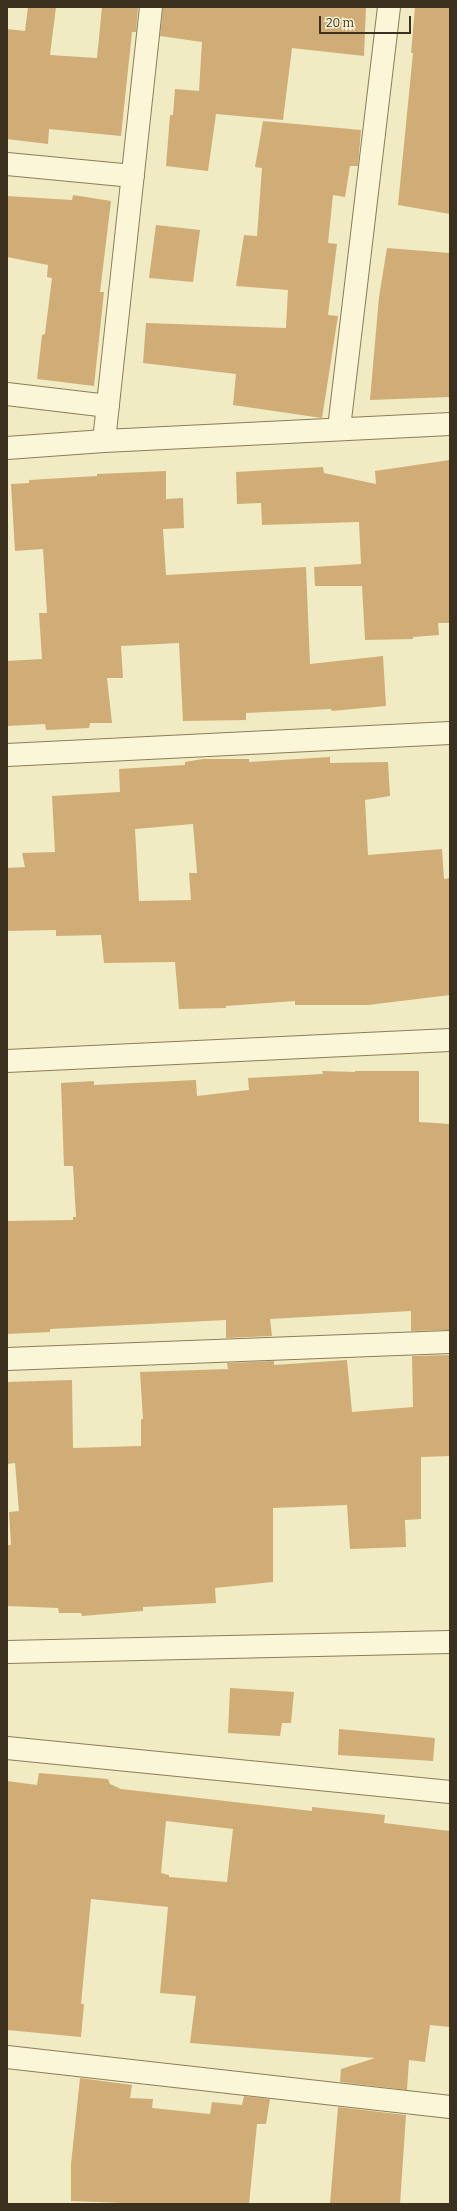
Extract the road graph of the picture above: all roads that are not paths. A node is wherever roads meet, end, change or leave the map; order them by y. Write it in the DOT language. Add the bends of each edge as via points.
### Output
graph roads {
  1 [pos="151,7"];
  2 [pos="389,7"];
  3 [pos="7,164"];
  4 [pos="133,176"];
  5 [pos="7,394"];
  6 [pos="108,406"];
  7 [pos="450,424"];
  8 [pos="338,428"];
  9 [pos="104,441"];
  10 [pos="7,448"];
  11 [pos="450,733"];
  12 [pos="7,755"];
  13 [pos="450,1040"];
  14 [pos="7,1061"];
  15 [pos="450,1342"];
  16 [pos="7,1359"];
  17 [pos="450,1642"];
  18 [pos="7,1652"];
  19 [pos="7,1748"];
  20 [pos="450,1792"];
  21 [pos="7,2057"];
  22 [pos="450,2107"];
  1 -- 4 [label="street"];
  2 -- 8 [label="street"];
  3 -- 4 [label="street"];
  4 -- 6 [label="street"];
  5 -- 6 [label="street"];
  6 -- 9 [label="street"];
  7 -- 8 [label="street"];
  8 -- 9 [label="street"];
  9 -- 10 [label="street"];
  11 -- 12 [label="street"];
  13 -- 14 [label="street"];
  15 -- 16 [label="street"];
  17 -- 18 [label="street"];
  19 -- 20 [label="street"];
  21 -- 22 [label="street"];
}
